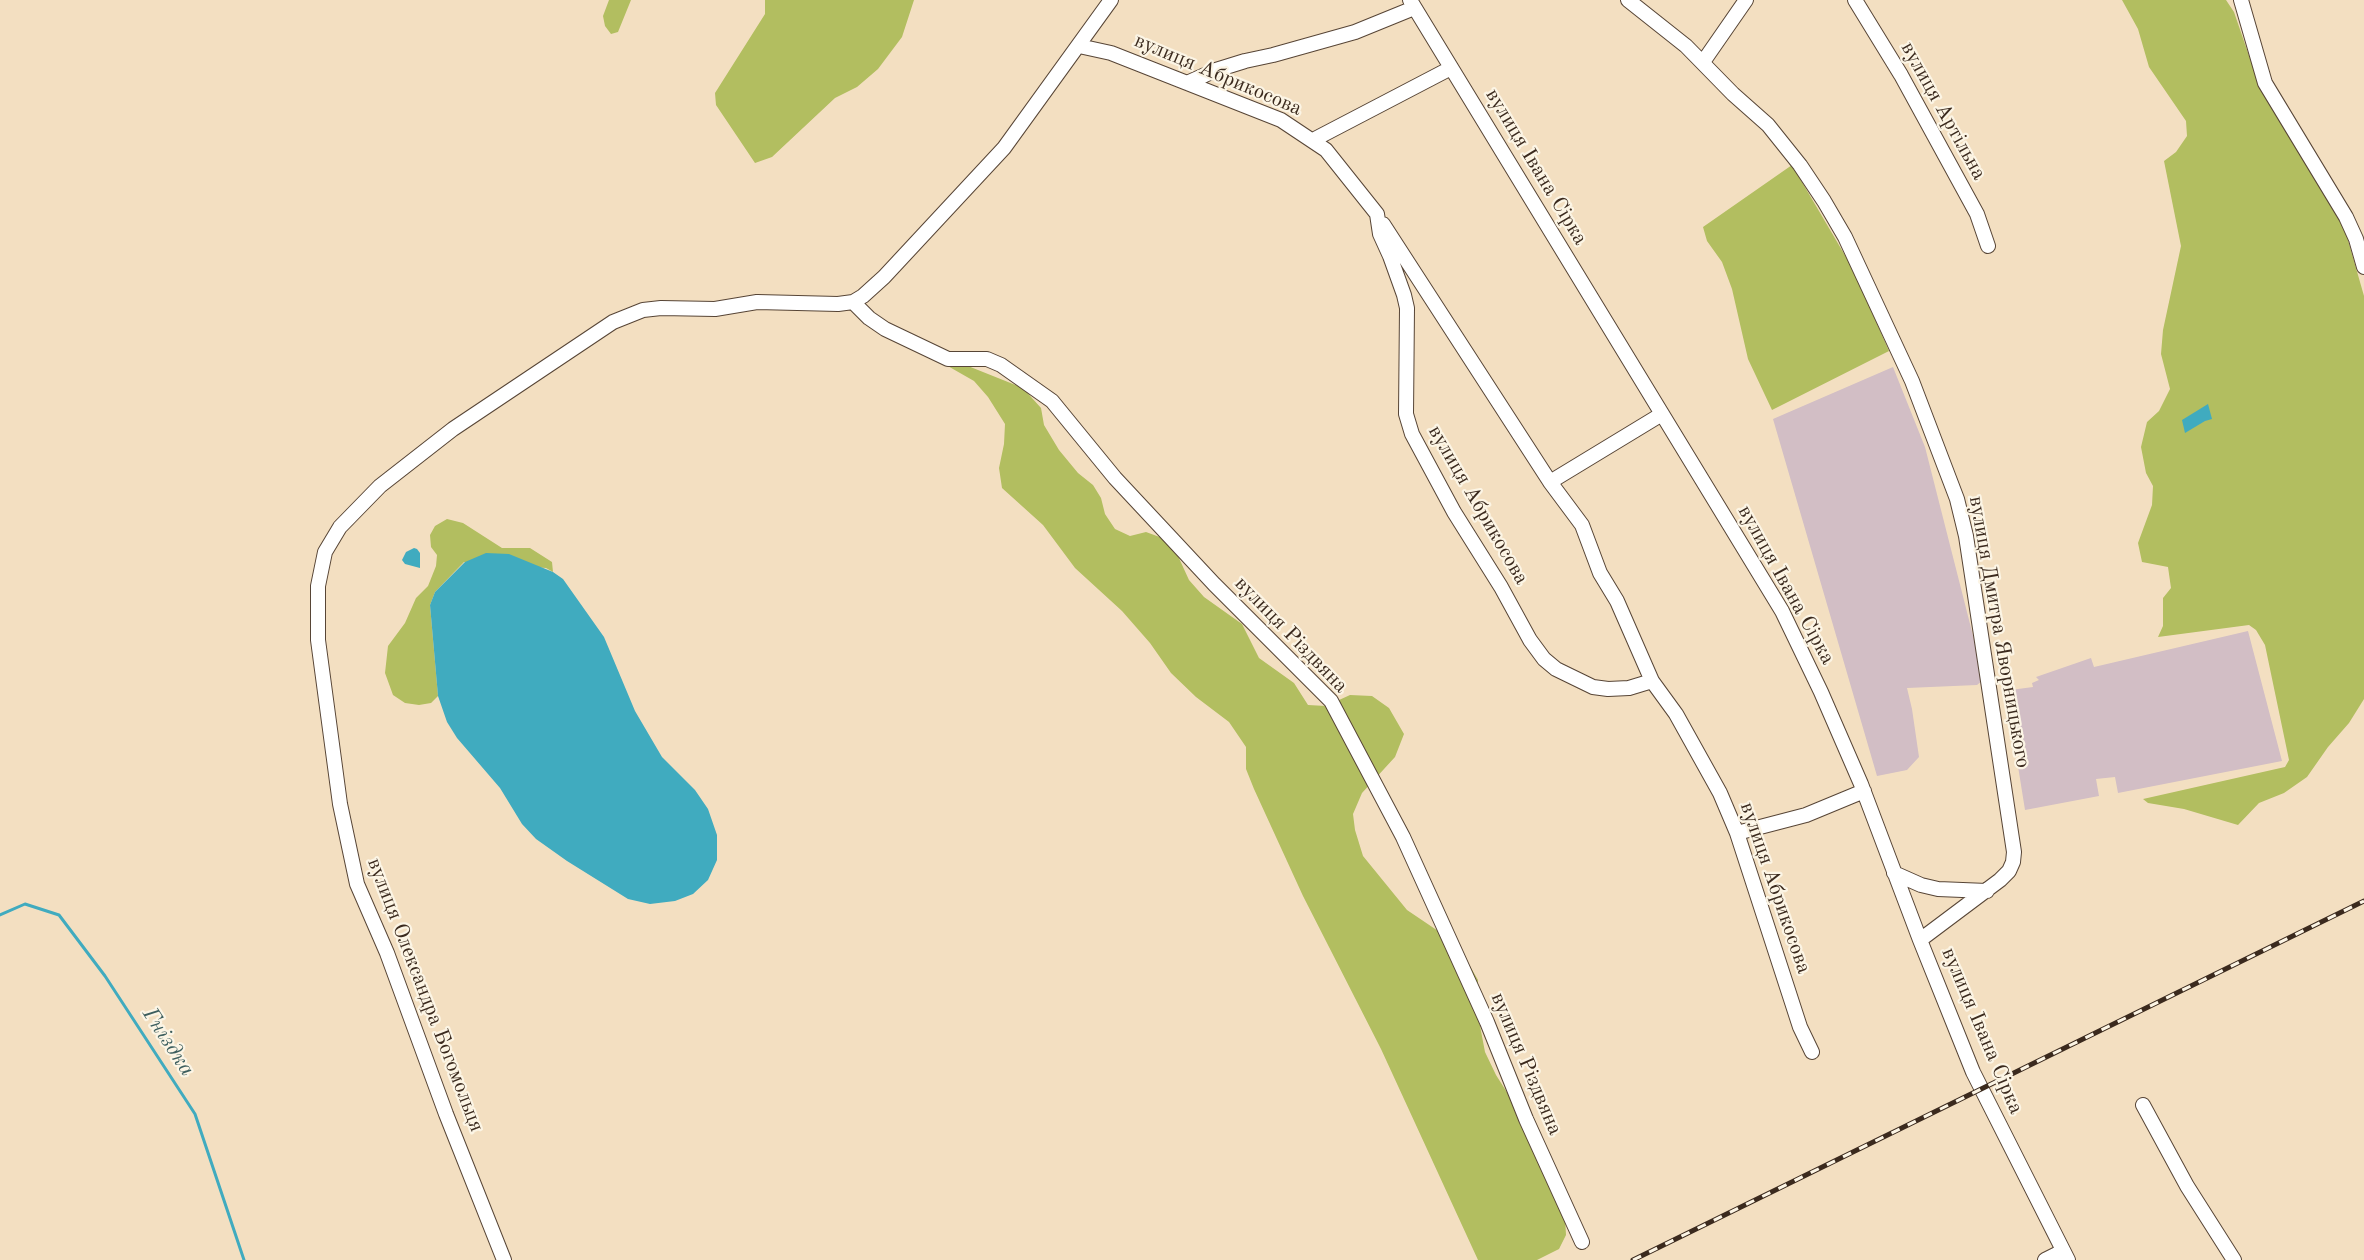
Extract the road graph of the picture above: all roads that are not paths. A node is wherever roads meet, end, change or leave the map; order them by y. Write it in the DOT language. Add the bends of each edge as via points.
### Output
graph roads {
  1 [pos="1111,0"];
  2 [pos="1628,0"];
  3 [pos="1746,0"];
  4 [pos="1855,0"];
  5 [pos="2241,0"];
  6 [pos="1412,4"];
  7 [pos="1079,46"];
  8 [pos="1703,62"];
  9 [pos="1451,68"];
  10 [pos="1187,83"];
  11 [pos="1313,140"];
  12 [pos="1377,214"];
  13 [pos="1988,246"];
  14 [pos="2364,267"];
  15 [pos="853,302"];
  16 [pos="1662,414"];
  17 [pos="1550,482"];
  18 [pos="1652,681"];
  19 [pos="1864,791"];
  20 [pos="1737,833"];
  21 [pos="1894,873"];
  22 [pos="1987,891"];
  23 [pos="1920,940"];
  24 [pos="1812,1052"];
  25 [pos="2143,1105"];
  26 [pos="1582,1242"];
  27 [pos="2065,1256"];
  28 [pos="504,1260"];
  29 [pos="2044,1260"];
  30 [pos="2234,1260"];
  1 -- 7 [label="street"];
  2 -- 8 [label="street, вулиця Дмитра Яворницького"];
  3 -- 8 [label="street"];
  4 -- 13 [label="street, вулиця Артільна" via="1977,214"];
  5 -- 14 [label="street" via="2265,83 2346,217"];
  6 -- 9 [label="street, вулиця Івана Сірка"];
  6 -- 10 [label="street" via="1355,32 1235,64"];
  7 -- 10 [label="street, вулиця Абрикосова" via="1111,53"];
  7 -- 15 [label="street" via="1004,148 884,277"];
  8 -- 22 [label="street, вулиця Дмитра Яворницького" via="1768,125 1800,165 1845,237 1912,381 1957,499 2014,852 2009,870"];
  9 -- 11 [label="street"];
  9 -- 16 [label="street, вулиця Івана Сірка"];
  10 -- 11 [label="street, вулиця Абрикосова" via="1281,120"];
  11 -- 12 [label="street, вулиця Абрикосова" via="1326,150"];
  12 -- 17 [label="street, вулиця Абрикосова"];
  12 -- 18 [label="street, вулиця Абрикосова" via="1380,234 1407,308 1406,414 1412,434 1454,512 1544,659 1593,687 1629,688"];
  15 -- 26 [label="street, вулиця Різдвяна" via="885,328 942,357 987,359 1052,401 1115,478 1331,701 1403,837"];
  15 -- 28 [label="street, вулиця Олександра Богомольця" via="756,302 715,309 668,307 643,310 613,321 453,429 380,486 333,536 321,565 316,604 318,640 330,744 357,884"];
  16 -- 17 [label="street"];
  16 -- 19 [label="street, вулиця Івана Сірка" via="1782,611"];
  17 -- 18 [label="street, вулиця Абрикосова" via="1582,525 1600,573 1617,601"];
  18 -- 20 [label="street, вулиця Абрикосова" via="1693,743"];
  19 -- 20 [label="street" via="1806,815"];
  19 -- 21 [label="street, вулиця Івана Сірка"];
  20 -- 24 [label="street, вулиця Абрикосова" via="1800,1027"];
  21 -- 22 [label="street" via="1938,889"];
  21 -- 23 [label="street, вулиця Івана Сірка"];
  22 -- 23 [label="street, вулиця Дмитра Яворницького"];
  23 -- 27 [label="street, вулиця Івана Сірка" via="1973,1072"];
  25 -- 30 [label="street" via="2187,1186"];
  27 -- 29 [label="street"];
}
